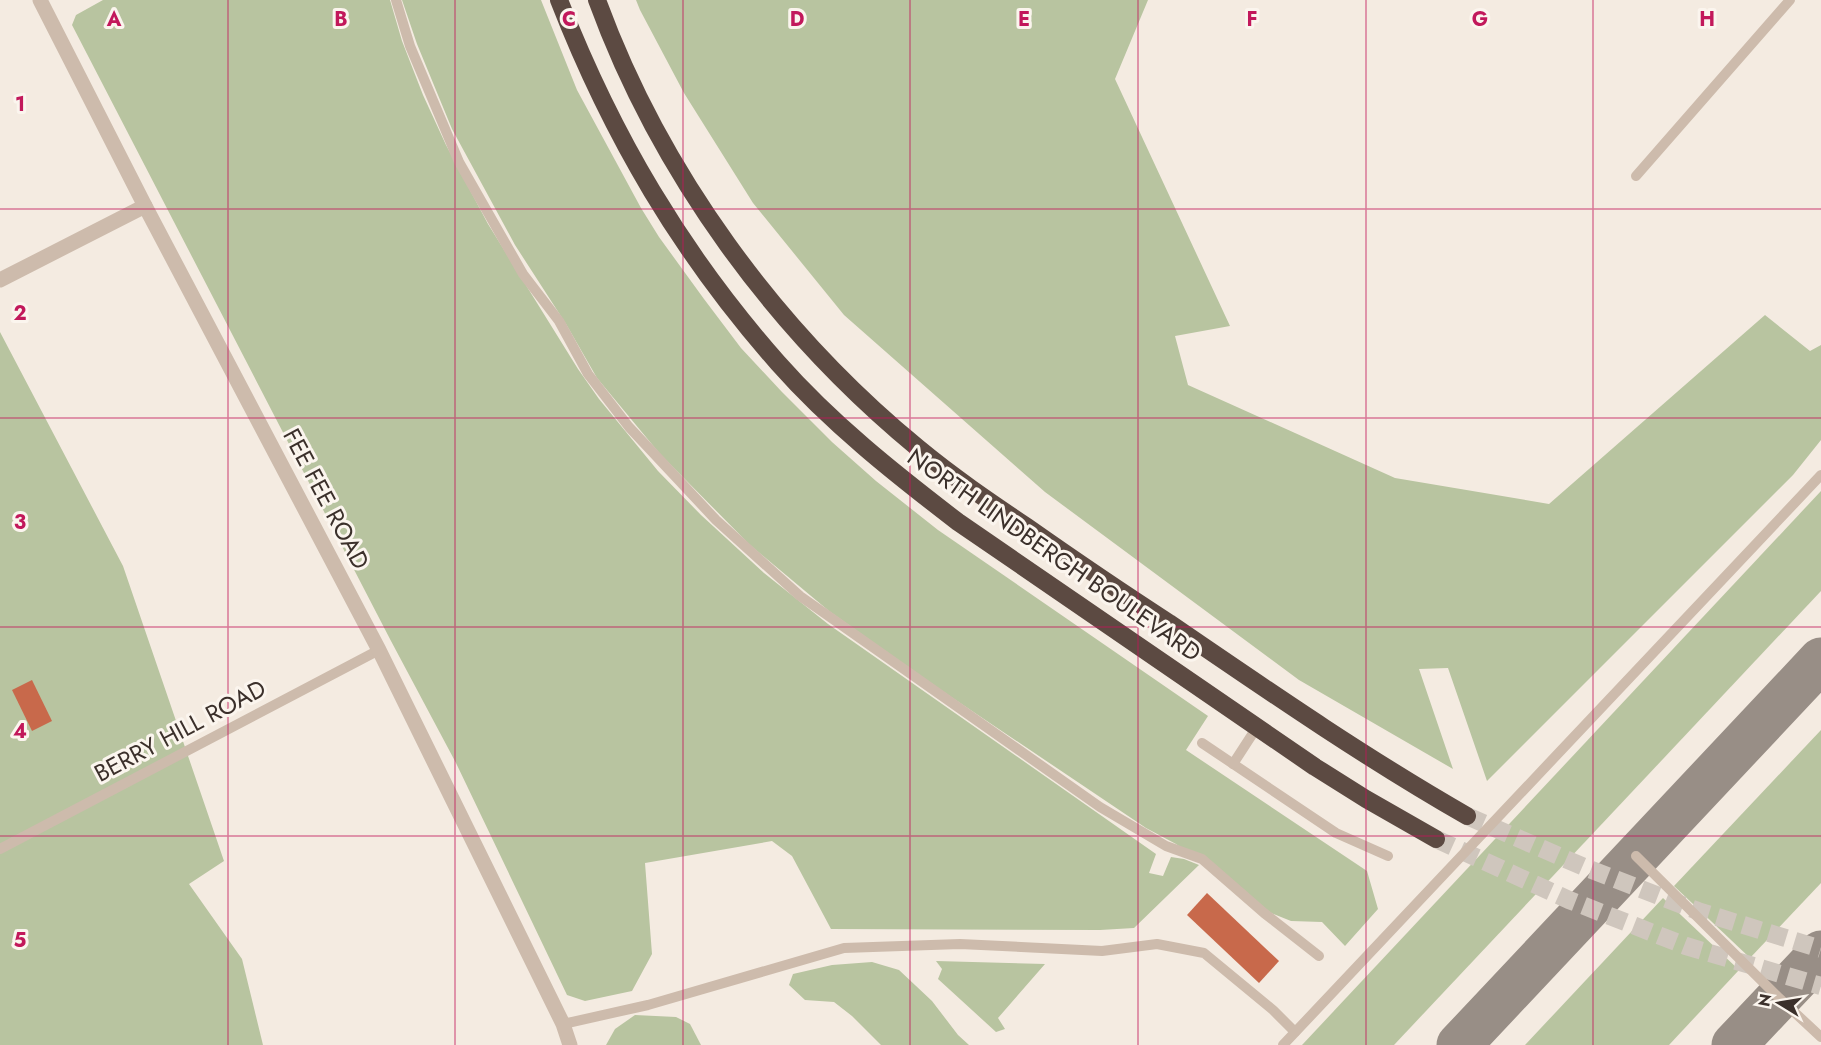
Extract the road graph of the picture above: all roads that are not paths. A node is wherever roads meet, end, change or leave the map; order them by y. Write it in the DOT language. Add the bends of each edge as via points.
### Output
graph roads {
  1 [pos="40,0"];
  2 [pos="396,0"];
  3 [pos="559,0"];
  4 [pos="597,0"];
  5 [pos="1790,0"];
  6 [pos="1636,176"];
  7 [pos="146,206"];
  8 [pos="0,280"];
  9 [pos="1821,476"];
  10 [pos="379,650"];
  11 [pos="1257,727"];
  12 [pos="1202,743"];
  13 [pos="1233,764"];
  14 [pos="1467,816"];
  15 [pos="1436,839"];
  16 [pos="0,849"];
  17 [pos="1388,856"];
  18 [pos="1636,856"];
  19 [pos="1319,956"];
  20 [pos="563,1024"];
  21 [pos="1295,1032"];
  22 [pos="1821,1037"];
  23 [pos="570,1045"];
  24 [pos="1283,1045"];
  1 -- 7 [label="street, FEE FEE ROAD"];
  2 -- 19 [label="lane" via="410,46 459,162 523,274 559,321 588,374 629,427 716,520 800,596 1100,807 1166,846 1202,859"];
  3 -- 11 [label="highway, NORTH LINDBERGH BOULEVARD" via="607,111 668,218 704,270 779,363 822,408 948,515"];
  4 -- 14 [label="highway, NORTH LINDBERGH BOULEVARD" via="650,118 712,222 786,319 871,406 964,484 1357,750"];
  5 -- 6 [label="lane"];
  7 -- 8 [label="street"];
  7 -- 10 [label="street, FEE FEE ROAD"];
  9 -- 21 [label="lane"];
  10 -- 16 [label="lane, BERRY HILL ROAD"];
  10 -- 20 [label="street, FEE FEE ROAD"];
  11 -- 13 [label="lane"];
  11 -- 15 [label="highway, NORTH LINDBERGH BOULEVARD" via="1366,799"];
  12 -- 13 [label="lane"];
  13 -- 17 [label="lane" via="1336,832"];
  18 -- 22 [label="lane"];
  20 -- 21 [label="lane" via="648,1005 844,948 960,944 1102,951 1157,944 1204,953"];
  20 -- 23 [label="street, FEE FEE ROAD"];
  21 -- 24 [label="lane"];
}
